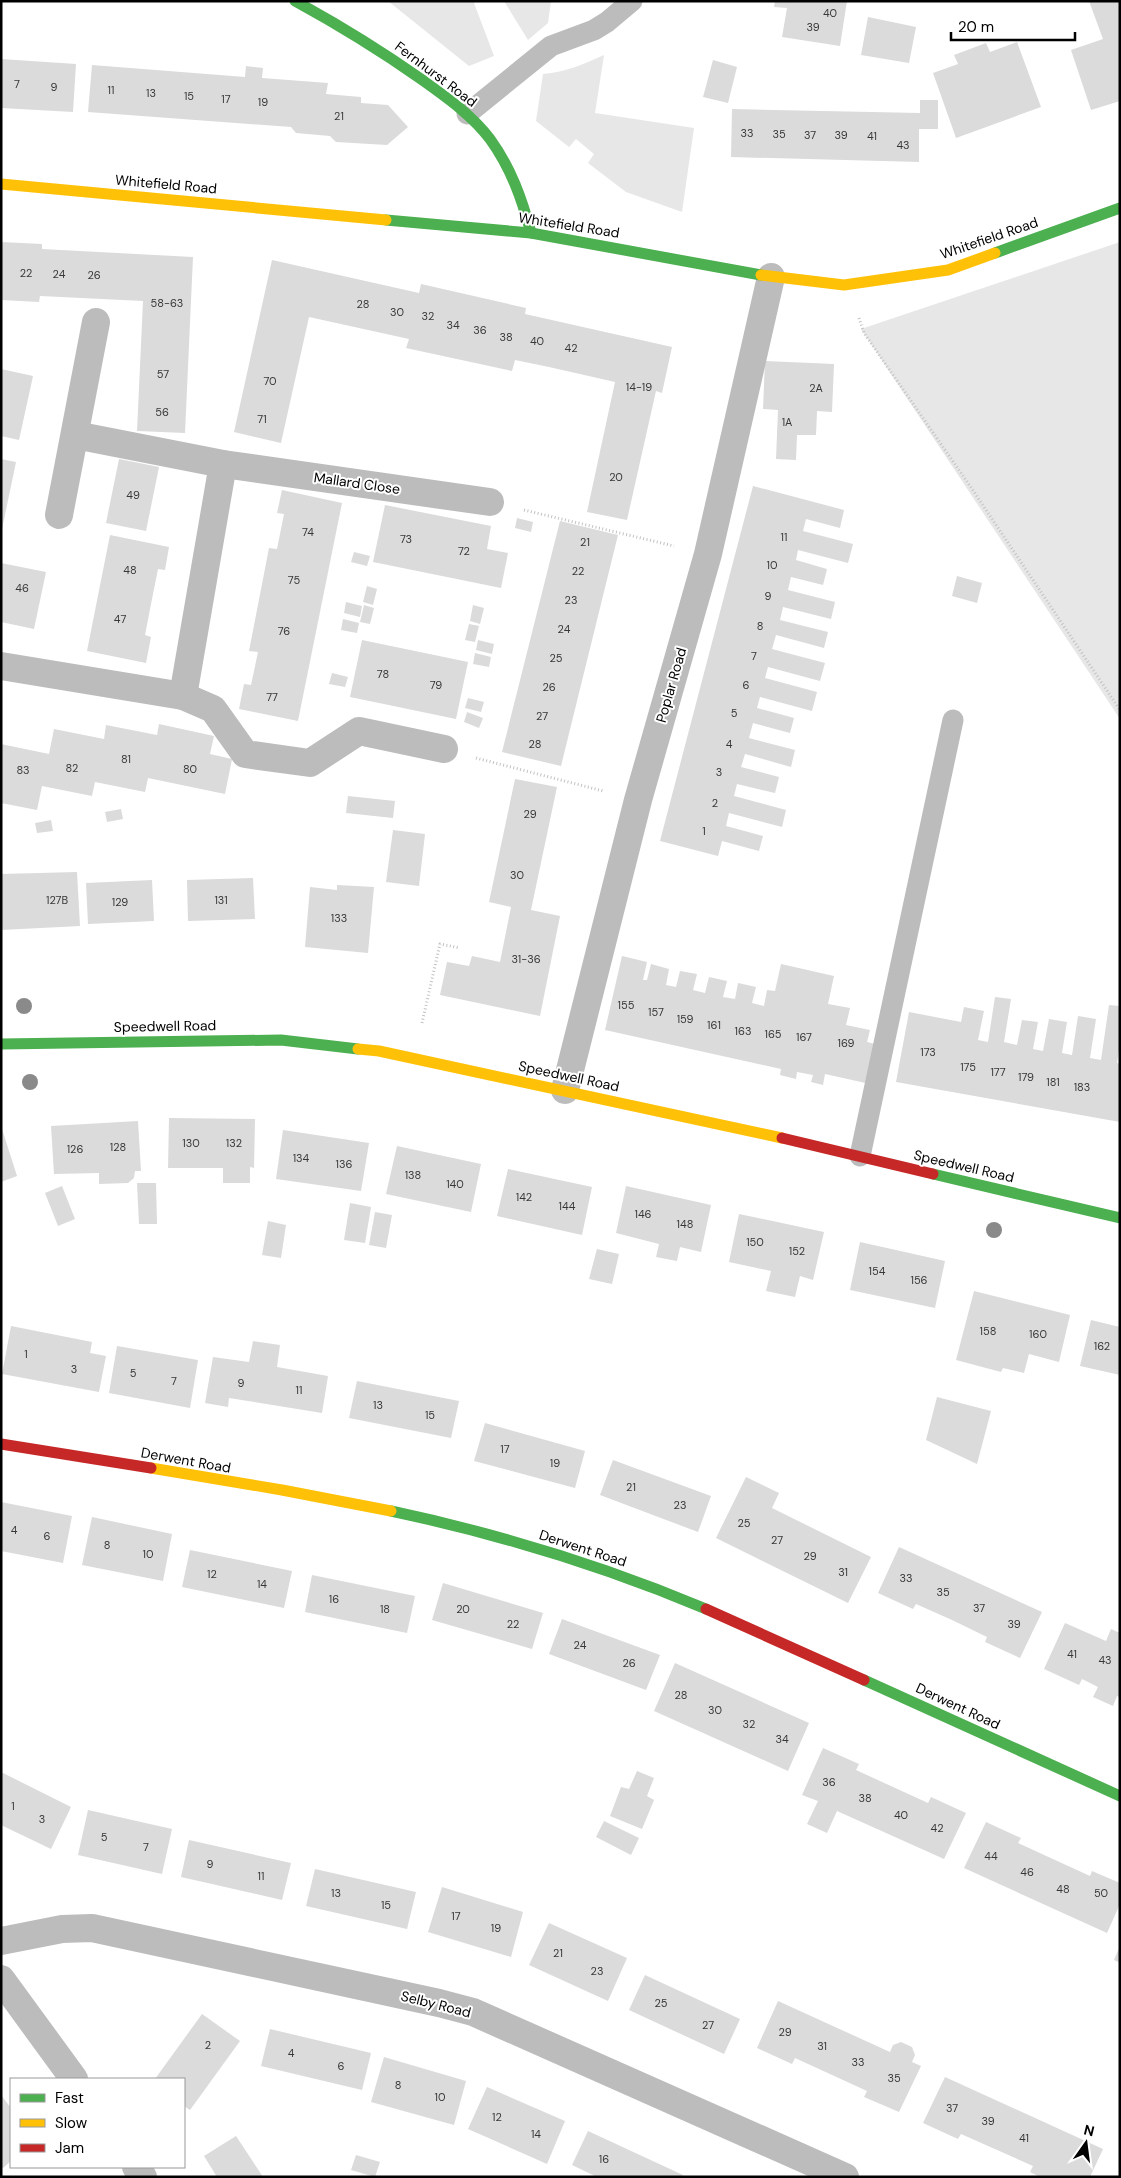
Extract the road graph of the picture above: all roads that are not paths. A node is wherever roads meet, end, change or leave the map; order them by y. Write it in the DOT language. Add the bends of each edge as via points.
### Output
graph roads {
  1 [pos="295,1"];
  2 [pos="632,1"];
  3 [pos="467,114"];
  4 [pos="1,184"];
  5 [pos="1120,208"];
  6 [pos="531,233"];
  7 [pos="771,278"];
  8 [pos="96,322"];
  9 [pos="75,435"];
  10 [pos="223,464"];
  11 [pos="490,502"];
  12 [pos="59,515"];
  13 [pos="1,666"];
  14 [pos="183,696"];
  15 [pos="953,720"];
  16 [pos="444,749"];
  17 [pos="1,1044"];
  18 [pos="565,1090"];
  19 [pos="860,1156"];
  20 [pos="1120,1218"];
  21 [pos="1,1444"];
  22 [pos="1120,1796"];
  23 [pos="1,1941"];
  24 [pos="1,1979"];
  25 [pos="73,2078"];
  26 [pos="845,2177"];
  1 -- 3 [label="street, Fernhurst Road" via="399,63"];
  2 -- 3 [label="lane" via="594,30 551,46"];
  3 -- 6 [label="street, Fernhurst Road" via="489,139 518,188"];
  4 -- 6 [label="street, Whitefield Road"];
  5 -- 7 [label="street, Whitefield Road" via="948,270 850,284"];
  6 -- 7 [label="street, Whitefield Road"];
  7 -- 18 [label="street, Poplar Road" via="708,554 638,800"];
  8 -- 9 [label="street"];
  9 -- 10 [label="street, Mallard Close"];
  9 -- 12 [label="street"];
  10 -- 11 [label="street, Mallard Close"];
  10 -- 14 [label="street"];
  13 -- 14 [label="street"];
  14 -- 16 [label="street" via="213,709 245,754 310,762 359,731"];
  15 -- 19 [label="lane"];
  17 -- 18 [label="street, Speedwell Road" via="281,1040 379,1051"];
  18 -- 19 [label="street, Speedwell Road"];
  19 -- 20 [label="street, Speedwell Road"];
  21 -- 22 [label="street, Derwent Road" via="328,1499 409,1515 560,1554 738,1622"];
  23 -- 26 [label="street, Selby Road" via="62,1929 92,1928 464,2010"];
  24 -- 25 [label="street"];
}
